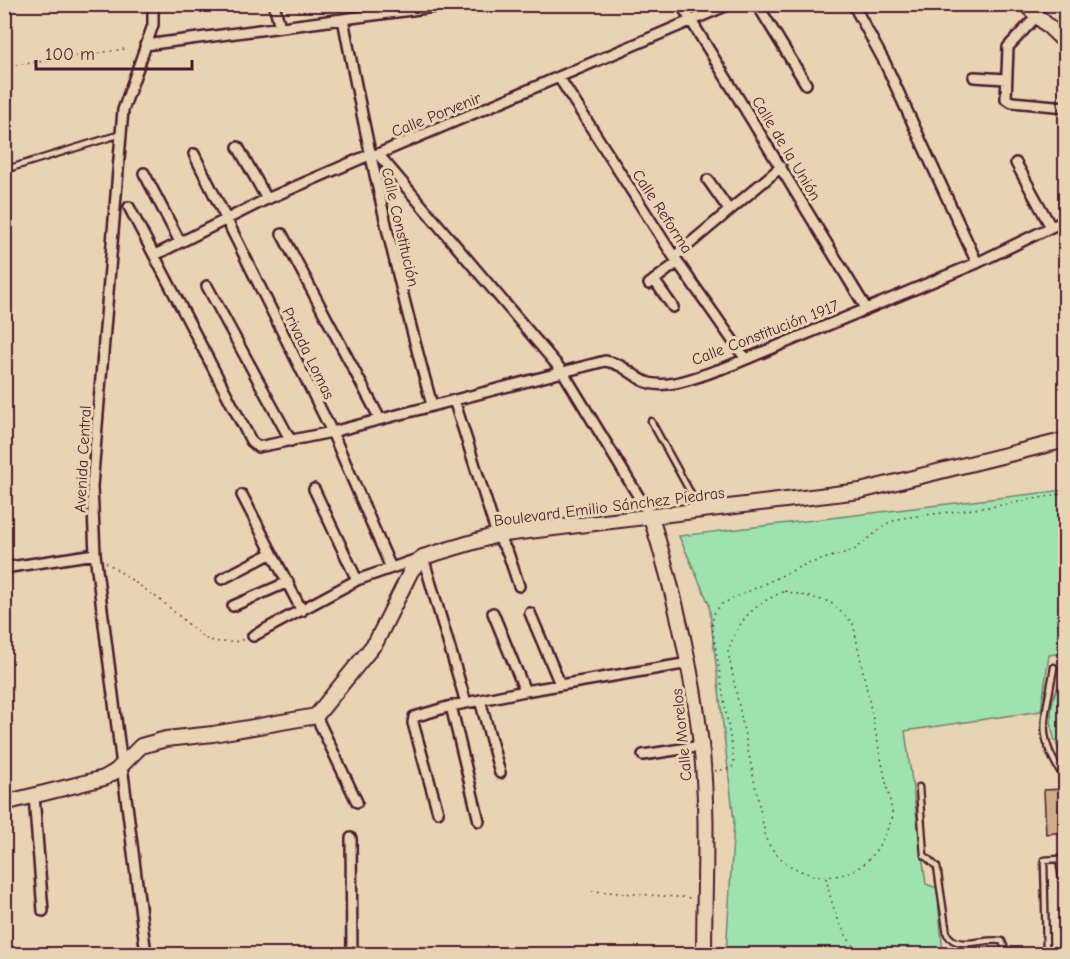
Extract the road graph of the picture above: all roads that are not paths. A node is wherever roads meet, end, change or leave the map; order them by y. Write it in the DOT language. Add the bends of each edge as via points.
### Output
graph roads {
  1 [pos="153,4"];
  2 [pos="274,4"];
  3 [pos="457,4"];
  4 [pos="681,4"];
  5 [pos="730,4"];
  6 [pos="757,4"];
  7 [pos="852,4"];
  8 [pos="1025,4"];
  9 [pos="1038,13"];
  10 [pos="343,20"];
  11 [pos="690,20"];
  12 [pos="280,27"];
  13 [pos="1065,43"];
  14 [pos="145,45"];
  15 [pos="974,77"];
  16 [pos="560,79"];
  17 [pos="1006,79"];
  18 [pos="806,84"];
  19 [pos="1065,107"];
  20 [pos="121,134"];
  21 [pos="238,147"];
  22 [pos="194,154"];
  23 [pos="373,154"];
  24 [pos="1017,163"];
  25 [pos="781,167"];
  26 [pos="4,170"];
  27 [pos="144,173"];
  28 [pos="708,180"];
  29 [pos="267,199"];
  30 [pos="129,207"];
  31 [pos="729,210"];
  32 [pos="226,219"];
  33 [pos="1065,220"];
  34 [pos="1051,227"];
  35 [pos="282,234"];
  36 [pos="180,243"];
  37 [pos="155,255"];
  38 [pos="676,259"];
  39 [pos="977,263"];
  40 [pos="207,286"];
  41 [pos="673,307"];
  42 [pos="866,308"];
  43 [pos="745,358"];
  44 [pos="563,372"];
  45 [pos="454,400"];
  46 [pos="432,405"];
  47 [pos="380,419"];
  48 [pos="651,421"];
  49 [pos="332,432"];
  50 [pos="1065,440"];
  51 [pos="291,441"];
  52 [pos="314,489"];
  53 [pos="242,495"];
  54 [pos="700,511"];
  55 [pos="651,517"];
  56 [pos="496,535"];
  57 [pos="272,553"];
  58 [pos="95,554"];
  59 [pos="423,557"];
  60 [pos="4,568"];
  61 [pos="391,568"];
  62 [pos="222,579"];
  63 [pos="357,580"];
  64 [pos="288,582"];
  65 [pos="519,586"];
  66 [pos="233,606"];
  67 [pos="302,611"];
  68 [pos="493,613"];
  69 [pos="530,613"];
  70 [pos="253,636"];
  71 [pos="689,663"];
  72 [pos="1054,667"];
  73 [pos="560,684"];
  74 [pos="525,691"];
  75 [pos="480,699"];
  76 [pos="466,703"];
  77 [pos="451,706"];
  78 [pos="316,716"];
  79 [pos="701,746"];
  80 [pos="642,755"];
  81 [pos="122,763"];
  82 [pos="500,773"];
  83 [pos="1065,780"];
  84 [pos="919,787"];
  85 [pos="34,796"];
  86 [pos="357,802"];
  87 [pos="4,803"];
  88 [pos="438,812"];
  89 [pos="479,821"];
  90 [pos="351,838"];
  91 [pos="1065,907"];
  92 [pos="43,911"];
  93 [pos="1065,951"];
  94 [pos="146,954"];
  95 [pos="352,954"];
  96 [pos="704,954"];
  97 [pos="1007,954"];
  1 -- 14 [label="street, Avenida Central" via="153,25"];
  2 -- 12 [label="street"];
  3 -- 10 [label="street"];
  4 -- 11 [label="street, Calle de la Unión"];
  5 -- 11 [label="street, Calle Porvenir"];
  6 -- 18 [label="street"];
  7 -- 39 [label="street" via="885,63"];
  8 -- 9 [label="main road"];
  9 -- 13 [label="main road"];
  9 -- 17 [label="street" via="1008,47"];
  10 -- 12 [label="street"];
  10 -- 23 [label="street, Calle Constitución"];
  11 -- 16 [label="street, Calle Porvenir"];
  11 -- 25 [label="street, Calle de la Unión"];
  12 -- 14 [label="street"];
  14 -- 20 [label="street, Avenida Central" via="123,110"];
  15 -- 17 [label="street"];
  16 -- 23 [label="street, Calle Porvenir"];
  16 -- 38 [label="street, Calle Reforma"];
  17 -- 19 [label="street" via="1004,94 1012,102"];
  20 -- 26 [label="lane"];
  20 -- 58 [label="street, Avenida Central" via="92,487"];
  21 -- 29 [label="street"];
  22 -- 32 [label="street, Privada Lomas"];
  23 -- 29 [label="street, Calle Porvenir"];
  23 -- 44 [label="street"];
  23 -- 46 [label="street, Calle Constitución" via="400,290"];
  24 -- 34 [label="street"];
  25 -- 31 [label="street"];
  25 -- 42 [label="street, Calle de la Unión"];
  27 -- 36 [label="street"];
  28 -- 31 [label="street"];
  29 -- 32 [label="street, Calle Porvenir"];
  30 -- 37 [label="street"];
  31 -- 38 [label="street"];
  32 -- 36 [label="street, Calle Porvenir"];
  32 -- 49 [label="street, Privada Lomas"];
  33 -- 34 [label="street, Calle Constitución 1917"];
  34 -- 39 [label="street, Calle Constitución 1917"];
  35 -- 47 [label="street"];
  36 -- 37 [label="street, Calle Porvenir"];
  37 -- 51 [label="street, Calle Constitución 1917" via="251,441 258,447"];
  38 -- 41 [label="street" via="651,282"];
  38 -- 43 [label="street, Calle Reforma"];
  39 -- 42 [label="street, Calle Constitución 1917"];
  40 -- 51 [label="street"];
  42 -- 43 [label="street, Calle Constitución 1917"];
  43 -- 44 [label="street, Calle Constitución 1917" via="727,367 657,386 616,362 605,361"];
  44 -- 45 [label="street, Calle Constitución 1917"];
  44 -- 55 [label="street"];
  45 -- 46 [label="street, Calle Constitución 1917"];
  45 -- 56 [label="street"];
  46 -- 47 [label="street, Calle Constitución 1917"];
  47 -- 49 [label="street, Calle Constitución 1917"];
  48 -- 54 [label="lane"];
  49 -- 51 [label="street, Calle Constitución 1917"];
  49 -- 61 [label="street, Privada Lomas"];
  50 -- 54 [label="main road, Boulevard Emilio Sánchez Piedras" via="860,491"];
  52 -- 63 [label="street"];
  53 -- 57 [label="street"];
  54 -- 55 [label="main road, Boulevard Emilio Sánchez Piedras"];
  55 -- 56 [label="main road, Boulevard Emilio Sánchez Piedras"];
  55 -- 71 [label="main road, Calle Morelos" via="673,588"];
  56 -- 59 [label="main road, Boulevard Emilio Sánchez Piedras"];
  56 -- 65 [label="street" via="508,553"];
  57 -- 62 [label="street"];
  57 -- 64 [label="street"];
  58 -- 60 [label="street"];
  58 -- 81 [label="street, Avenida Central"];
  59 -- 61 [label="street"];
  59 -- 76 [label="street"];
  59 -- 78 [label="main road" via="411,571 376,642"];
  61 -- 63 [label="street"];
  63 -- 67 [label="street"];
  64 -- 66 [label="street"];
  64 -- 67 [label="street"];
  67 -- 70 [label="street"];
  68 -- 74 [label="street"];
  69 -- 73 [label="street"];
  71 -- 73 [label="street"];
  71 -- 79 [label="main road, Calle Morelos"];
  72 -- 83 [label="lane" via="1043,732 1050,757"];
  73 -- 74 [label="street"];
  74 -- 75 [label="street"];
  75 -- 76 [label="street"];
  75 -- 82 [label="street"];
  76 -- 77 [label="street"];
  77 -- 88 [label="street" via="414,717 413,723"];
  77 -- 89 [label="street"];
  78 -- 81 [label="main road" via="166,739 141,746"];
  78 -- 86 [label="street"];
  79 -- 80 [label="street"];
  79 -- 96 [label="main road, Calle Morelos"];
  81 -- 85 [label="main road" via="104,778"];
  81 -- 94 [label="street, Avenida Central"];
  84 -- 97 [label="lane" via="924,855 937,867 947,934 960,944 1002,941"];
  85 -- 87 [label="main road"];
  85 -- 92 [label="street"];
  90 -- 95 [label="street"];
  91 -- 93 [label="lane" via="1059,859 1044,860 1046,951"];
}
